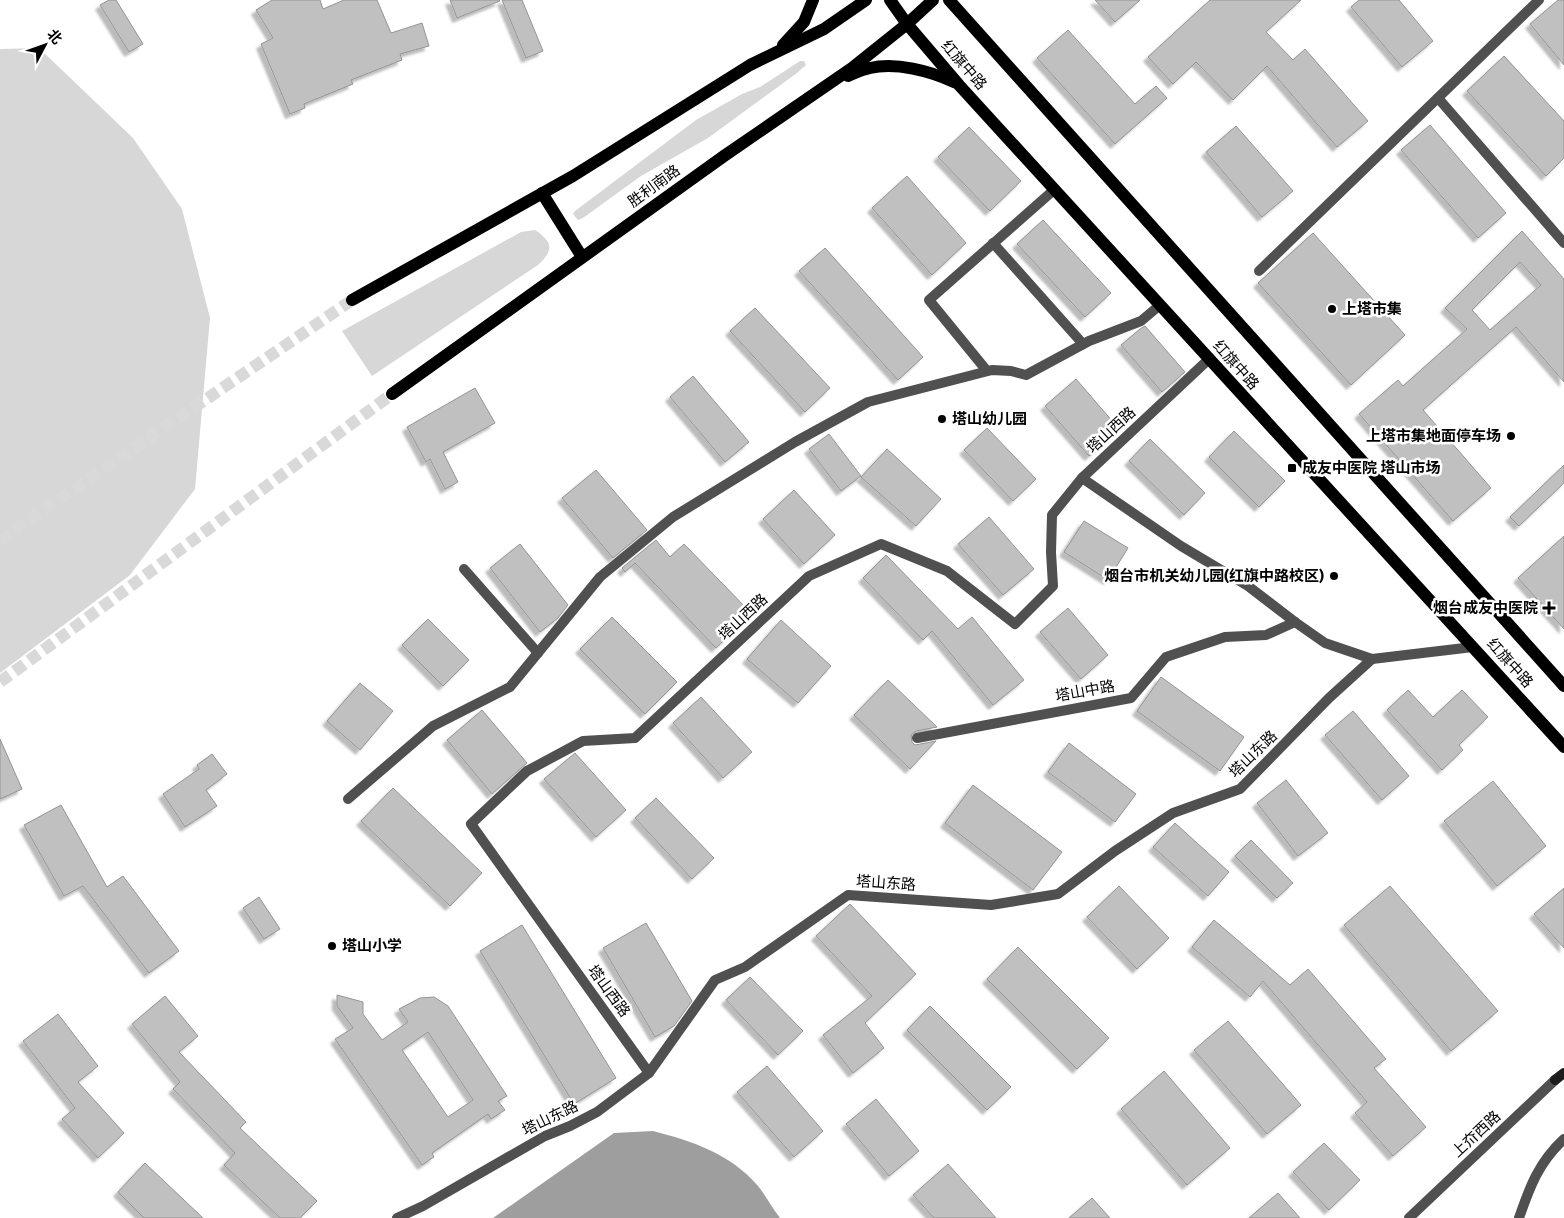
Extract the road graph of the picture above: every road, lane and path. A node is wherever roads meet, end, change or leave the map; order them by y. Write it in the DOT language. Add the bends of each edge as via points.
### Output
graph roads {
  1 [pos="813,0"];
  2 [pos="866,0"];
  3 [pos="890,0"];
  4 [pos="933,0"];
  5 [pos="949,0"];
  6 [pos="1539,0"];
  7 [pos="907,24"];
  8 [pos="775,52"];
  9 [pos="827,85"];
  10 [pos="959,85"];
  11 [pos="1438,98"];
  12 [pos="1054,189"];
  13 [pos="542,194"];
  14 [pos="993,243"];
  15 [pos="1564,243"];
  16 [pos="582,257"];
  17 [pos="1259,271"];
  18 [pos="352,300"];
  19 [pos="1160,305"];
  20 [pos="1083,344"];
  21 [pos="1209,359"];
  22 [pos="987,371"];
  23 [pos="392,394"];
  24 [pos="1082,478"];
  25 [pos="464,569"];
  26 [pos="1294,622"];
  27 [pos="1473,647"];
  28 [pos="538,653"];
  29 [pos="1372,659"];
  30 [pos="1564,686"];
  31 [pos="917,738"];
  32 [pos="1564,747"];
  33 [pos="348,799"];
  34 [pos="649,1073"];
  35 [pos="1564,1073"];
  36 [pos="1564,1139"];
  37 [pos="397,1218"];
  38 [pos="1409,1218"];
  39 [pos="1519,1218"];
  1 -- 8 [label="main road" via="804,22"];
  2 -- 8 [label="main road" via="824,29"];
  3 -- 7 [label="main road, 红旗中路"];
  4 -- 7 [label="main road, 胜利南路"];
  5 -- 30 [label="main road, 红旗中路"];
  6 -- 11 [label="street"];
  7 -- 9 [label="main road, 胜利南路"];
  7 -- 10 [label="main road, 红旗中路"];
  8 -- 13 [label="main road"];
  9 -- 10 [label="main road" via="871,68 893,67 926,71"];
  9 -- 16 [label="main road, 胜利南路"];
  10 -- 12 [label="main road, 红旗中路"];
  11 -- 15 [label="street"];
  11 -- 17 [label="street"];
  12 -- 14 [label="street"];
  12 -- 19 [label="main road, 红旗中路"];
  13 -- 16 [label="main road"];
  13 -- 18 [label="main road"];
  14 -- 20 [label="street"];
  14 -- 22 [label="street" via="929,300"];
  16 -- 23 [label="main road, 胜利南路"];
  19 -- 20 [label="street" via="1141,321"];
  19 -- 21 [label="main road, 红旗中路"];
  20 -- 22 [label="street" via="1026,375"];
  21 -- 24 [label="street, 塔山西路"];
  21 -- 27 [label="main road, 红旗中路"];
  22 -- 28 [label="street" via="868,402 795,442 673,517 600,577"];
  24 -- 26 [label="street" via="1181,546 1248,586"];
  24 -- 34 [label="street, 塔山西路" via="1052,516 1053,586 1015,624 947,571 881,544 809,576 635,738 584,741 527,771 471,824"];
  25 -- 28 [label="street"];
  26 -- 29 [label="street" via="1325,643"];
  26 -- 31 [label="street, 塔山中路" via="1266,635 1225,637 1166,657 1131,698"];
  27 -- 29 [label="street"];
  27 -- 32 [label="main road, 红旗中路"];
  28 -- 33 [label="street" via="510,687 433,726"];
  29 -- 34 [label="street, 塔山东路" via="1240,789 1174,813 1115,851 1058,894 991,905 848,895 745,966 715,980"];
  34 -- 37 [label="street, 塔山东路" via="597,1112 545,1136"];
  35 -- 38 [label="street, 上夼西路"];
  36 -- 39 [label="street" via="1538,1170"];
}
